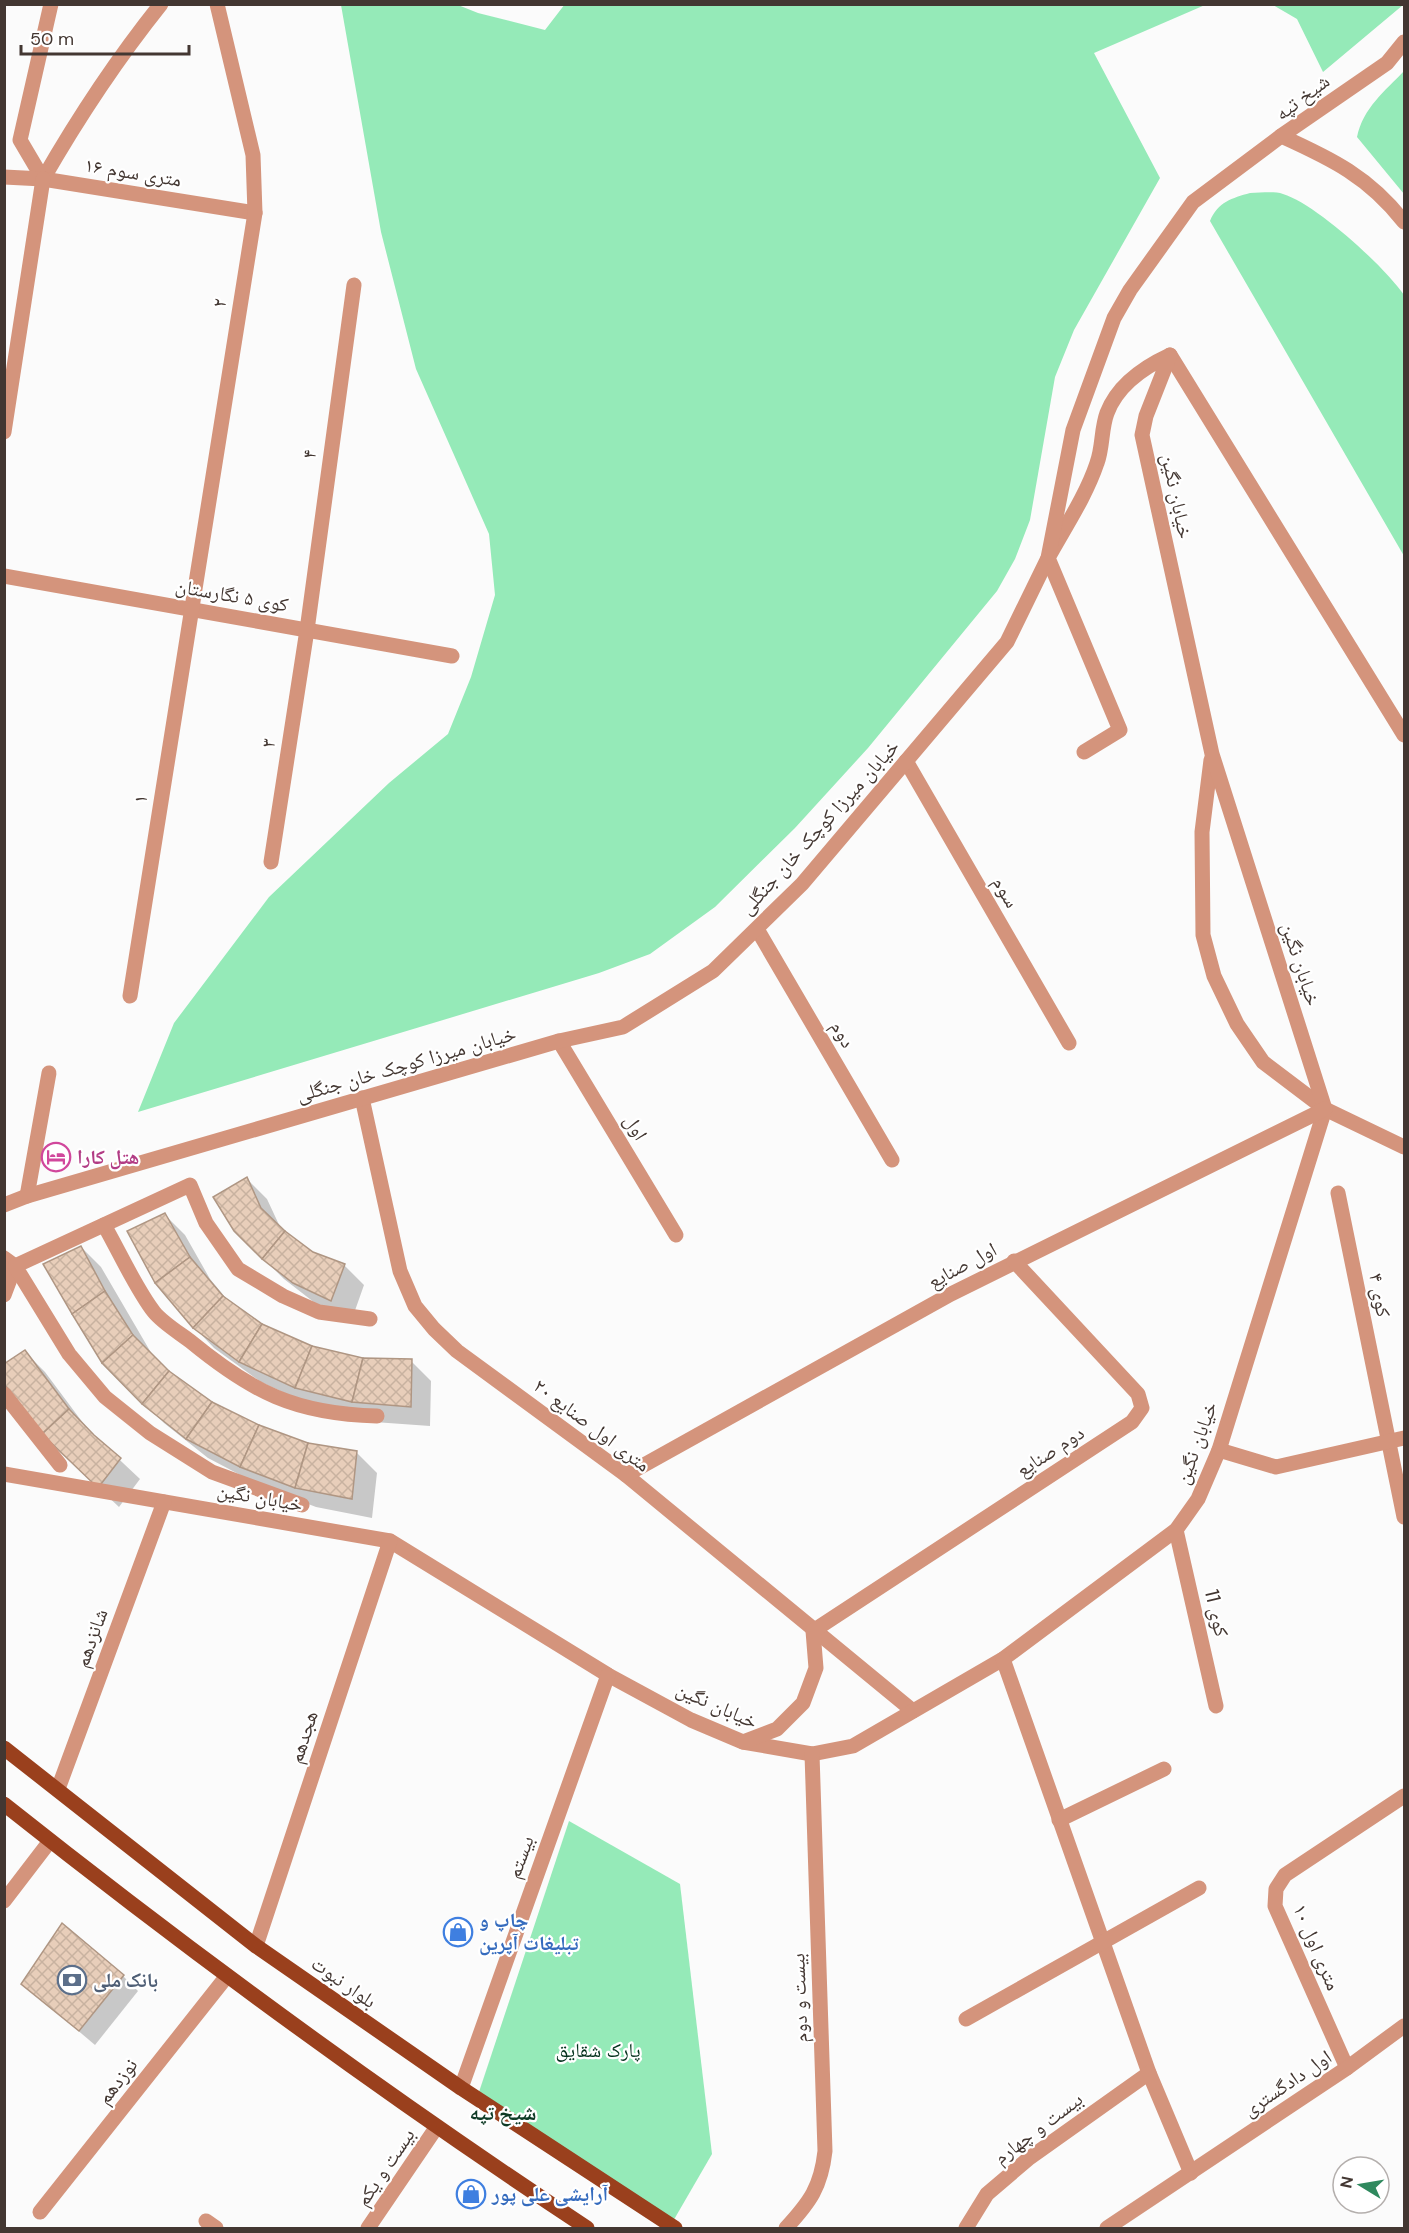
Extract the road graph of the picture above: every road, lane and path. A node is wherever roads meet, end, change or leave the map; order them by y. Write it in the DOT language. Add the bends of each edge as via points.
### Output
graph roads {
  1 [pos="51,4"];
  2 [pos="161,4"];
  3 [pos="217,4"];
  4 [pos="1404,42"];
  5 [pos="1281,136"];
  6 [pos="4,177"];
  7 [pos="43,179"];
  8 [pos="255,213"];
  9 [pos="1404,222"];
  10 [pos="354,285"];
  11 [pos="1170,355"];
  12 [pos="4,432"];
  13 [pos="1048,558"];
  14 [pos="4,576"];
  15 [pos="191,609"];
  16 [pos="307,630"];
  17 [pos="452,656"];
  18 [pos="1404,735"];
  19 [pos="1084,752"];
  20 [pos="1212,754"];
  21 [pos="906,761"];
  22 [pos="271,862"];
  23 [pos="757,929"];
  24 [pos="130,996"];
  25 [pos="559,1041"];
  26 [pos="1069,1043"];
  27 [pos="49,1073"];
  28 [pos="362,1098"];
  29 [pos="1325,1109"];
  30 [pos="1404,1147"];
  31 [pos="892,1160"];
  32 [pos="1338,1193"];
  33 [pos="27,1196"];
  34 [pos="4,1205"];
  35 [pos="104,1225"];
  36 [pos="676,1235"];
  37 [pos="1014,1261"];
  38 [pos="10,1262"];
  39 [pos="4,1295"];
  40 [pos="370,1319"];
  41 [pos="4,1394"];
  42 [pos="377,1416"];
  43 [pos="1404,1438"];
  44 [pos="1389,1441"];
  45 [pos="1219,1450"];
  46 [pos="60,1465"];
  47 [pos="4,1474"];
  48 [pos="626,1475"];
  49 [pos="164,1502"];
  50 [pos="302,1505"];
  51 [pos="1404,1517"];
  52 [pos="1176,1530"];
  53 [pos="390,1541"];
  54 [pos="813,1631"];
  55 [pos="1003,1659"];
  56 [pos="608,1675"];
  57 [pos="1216,1706"];
  58 [pos="913,1711"];
  59 [pos="743,1742"];
  60 [pos="4,1748"];
  61 [pos="812,1754"];
  62 [pos="1164,1769"];
  63 [pos="58,1789"];
  64 [pos="1404,1796"];
  65 [pos="4,1804"];
  66 [pos="1059,1820"];
  67 [pos="50,1840"];
  68 [pos="1200,1888"];
  69 [pos="4,1901"];
  70 [pos="1102,1941"];
  71 [pos="256,1946"];
  72 [pos="226,1976"];
  73 [pos="966,2019"];
  74 [pos="1404,2026"];
  75 [pos="1347,2068"];
  76 [pos="1149,2073"];
  77 [pos="461,2088"];
  78 [pos="436,2128"];
  79 [pos="1191,2173"];
  80 [pos="40,2212"];
  81 [pos="368,2229"];
  82 [pos="587,2229"];
  83 [pos="675,2229"];
  84 [pos="786,2229"];
  85 [pos="966,2229"];
  86 [pos="1107,2229"];
  1 -- 7 [label="street" via="20,140"];
  2 -- 7 [label="street" via="79,118"];
  3 -- 8 [label="street, ۲" via="253,155"];
  4 -- 5 [label="street, شیخ تپه" via="1387,63"];
  5 -- 9 [label="street, شیخ تپه" via="1335,161 1384,196"];
  5 -- 13 [label="street, خیابان میرزا کوچک خان جنگلی" via="1193,202 1114,318 1073,430"];
  6 -- 7 [label="street, ۱۶ متری سوم"];
  7 -- 8 [label="street, ۱۶ متری سوم"];
  7 -- 12 [label="street"];
  8 -- 15 [label="street, ۲"];
  10 -- 16 [label="street, ۴"];
  11 -- 13 [label="street" via="1137,373 1121,389 1107,413 1098,462"];
  11 -- 18 [label="street"];
  11 -- 20 [label="street, خیابان نگین" via="1142,435"];
  13 -- 19 [label="street" via="1120,730"];
  13 -- 21 [label="street, خیابان میرزا کوچک خان جنگلی" via="1007,642"];
  14 -- 15 [label="street, کوی ۵ نگارستان"];
  15 -- 16 [label="street, کوی ۵ نگارستان"];
  15 -- 24 [label="street, ۱"];
  16 -- 17 [label="street, کوی ۵ نگارستان"];
  16 -- 22 [label="street, ۳"];
  20 -- 29 [label="street, خیابان نگین"];
  20 -- 29 [label="street" via="1202,832 1201,886 1203,935 1214,976 1237,1024 1263,1062"];
  21 -- 23 [label="street, خیابان میرزا کوچک خان جنگلی" via="802,884"];
  21 -- 26 [label="street, سوم"];
  23 -- 25 [label="street, خیابان میرزا کوچک خان جنگلی" via="713,971 623,1027"];
  23 -- 31 [label="street, دوم"];
  25 -- 28 [label="street, خیابان میرزا کوچک خان جنگلی"];
  25 -- 36 [label="street, اول"];
  27 -- 33 [label="street"];
  28 -- 33 [label="street, خیابان میرزا کوچک خان جنگلی"];
  28 -- 48 [label="street, ۲۰ متری اول صنایع" via="400,1271 415,1306 457,1351"];
  29 -- 30 [label="street"];
  29 -- 37 [label="street, اول صنایع"];
  29 -- 45 [label="street, خیابان نگین"];
  32 -- 44 [label="street, کوی ۴"];
  33 -- 34 [label="street, خیابان میرزا کوچک خان جنگلی"];
  35 -- 38 [label="street"];
  35 -- 40 [label="street" via="190,1185 206,1224 238,1269 319,1312"];
  35 -- 42 [label="street" via="154,1313 255,1389 297,1407"];
  37 -- 48 [label="street, اول صنایع"];
  37 -- 54 [label="street, دوم صنایع" via="1138,1394 1142,1408 1132,1422"];
  38 -- 39 [label="street"];
  38 -- 50 [label="street" via="69,1354 105,1397 150,1433 212,1472"];
  41 -- 46 [label="street"];
  43 -- 44 [label="street"];
  44 -- 45 [label="street" via="1276,1467"];
  44 -- 51 [label="street, کوی ۴"];
  45 -- 52 [label="street, خیابان نگین" via="1198,1499"];
  47 -- 49 [label="street, خیابان نگین"];
  48 -- 54 [label="street, ۲۰ متری اول صنایع"];
  49 -- 53 [label="street, خیابان نگین"];
  49 -- 63 [label="street, شانزدهم"];
  52 -- 55 [label="street, خیابان نگین"];
  52 -- 57 [label="street, کوی 11"];
  53 -- 56 [label="street, خیابان نگین"];
  53 -- 71 [label="street, هجدهم"];
  54 -- 58 [label="street, ۲۰ متری اول صنایع"];
  54 -- 59 [label="street" via="816,1668 803,1703 777,1729"];
  55 -- 58 [label="street, خیابان نگین"];
  55 -- 66 [label="street"];
  56 -- 59 [label="street, خیابان نگین"];
  56 -- 77 [label="street, بیستم"];
  58 -- 61 [label="street, خیابان نگین" via="853,1746"];
  59 -- 61 [label="street, خیابان نگین"];
  60 -- 63 [label="main road, بلوار نبوت"];
  61 -- 84 [label="street, بیست و دوم" via="825,2151 822,2178 807,2205"];
  62 -- 66 [label="street"];
  63 -- 71 [label="main road, بلوار نبوت"];
  64 -- 75 [label="street, ۱۰ متری اول" via="1284,1875 1276,1889 1275,1906"];
  65 -- 67 [label="main road"];
  66 -- 70 [label="street"];
  67 -- 69 [label="street"];
  67 -- 72 [label="main road"];
  68 -- 70 [label="street"];
  70 -- 73 [label="street"];
  70 -- 76 [label="street"];
  71 -- 77 [label="main road, بلوار نبوت"];
  72 -- 78 [label="main road"];
  72 -- 80 [label="street, نوزدهم"];
  74 -- 75 [label="street, اول دادگستری"];
  75 -- 79 [label="street, اول دادگستری"];
  76 -- 79 [label="street"];
  76 -- 85 [label="street, بیست و چهارم" via="987,2193"];
  77 -- 83 [label="main road, بلوار نبوت"];
  78 -- 81 [label="street, بیست و یکم"];
  78 -- 82 [label="main road"];
  79 -- 86 [label="street, اول دادگستری"];
}
